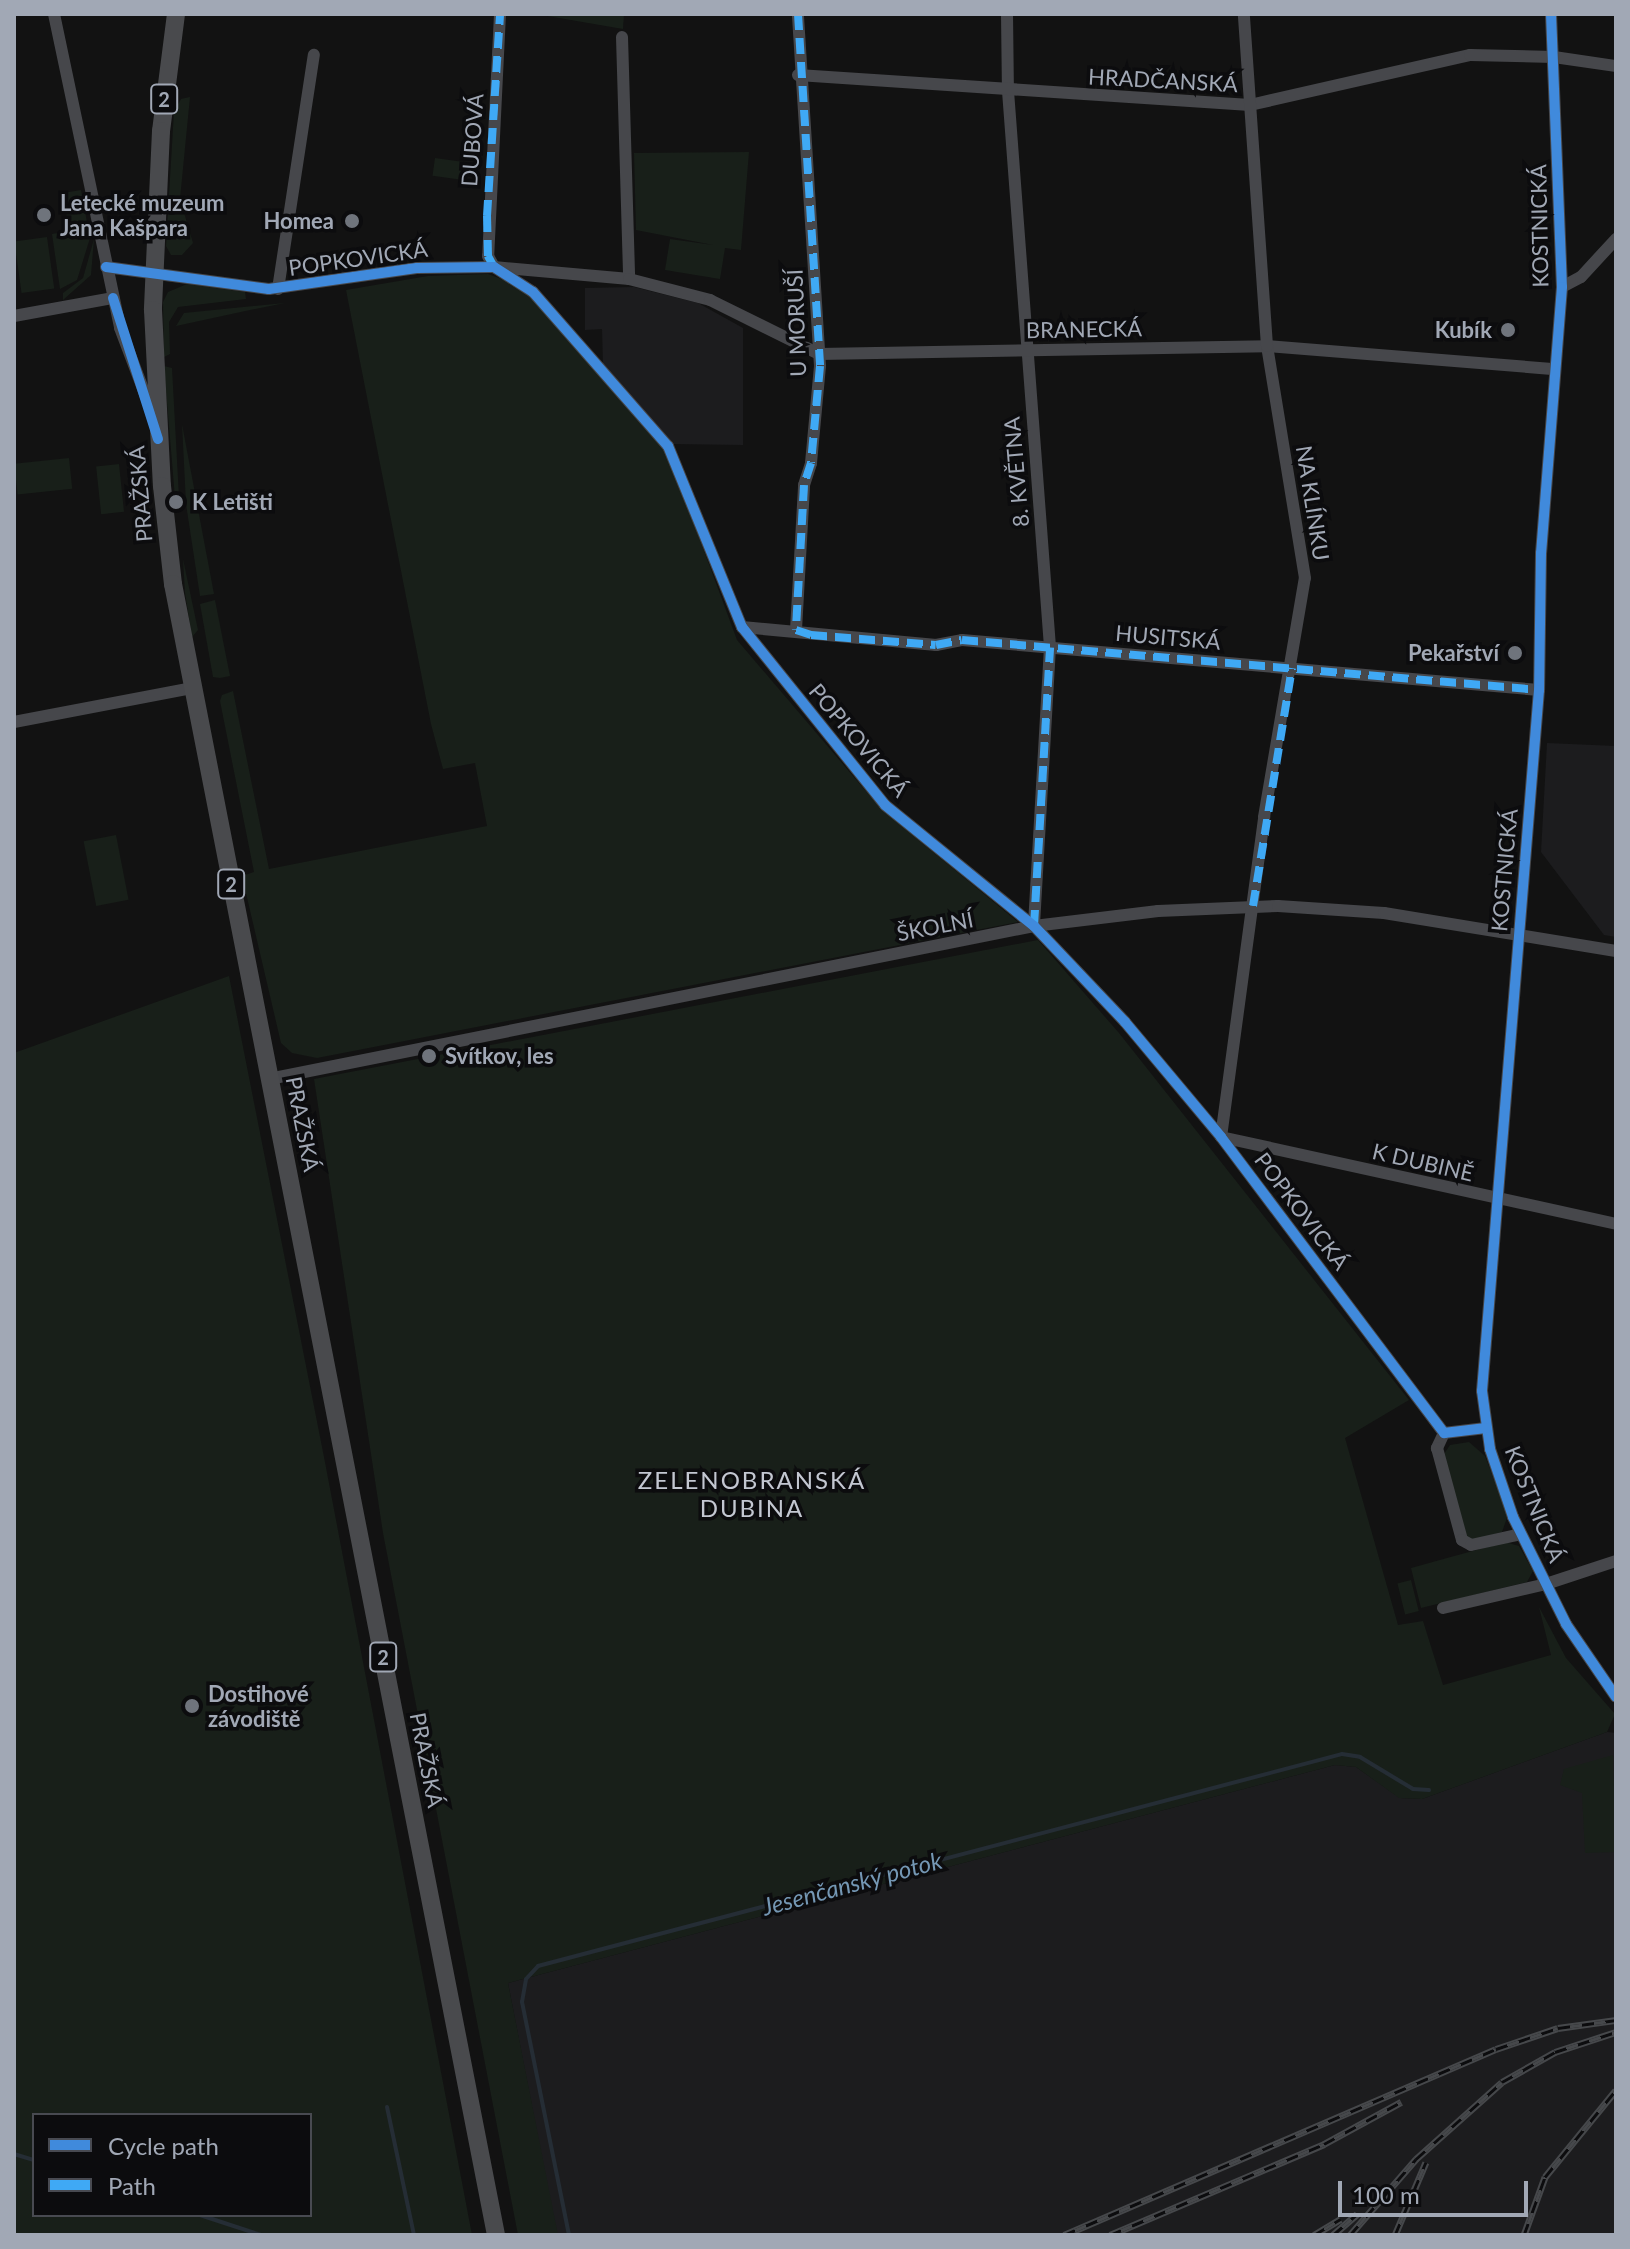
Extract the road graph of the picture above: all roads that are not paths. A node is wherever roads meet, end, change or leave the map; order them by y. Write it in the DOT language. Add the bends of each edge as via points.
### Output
graph roads {
  1 [pos="54,14"];
  2 [pos="176,14"];
  3 [pos="500,14"];
  4 [pos="798,14"];
  5 [pos="1007,14"];
  6 [pos="1244,14"];
  7 [pos="1551,14"];
  8 [pos="622,37"];
  9 [pos="314,55"];
  10 [pos="1554,57"];
  11 [pos="1616,66"];
  12 [pos="798,75"];
  13 [pos="1008,91"];
  14 [pos="1250,105"];
  15 [pos="1616,239"];
  16 [pos="106,267"];
  17 [pos="494,267"];
  18 [pos="154,270"];
  19 [pos="629,279"];
  20 [pos="1562,287"];
  21 [pos="278,289"];
  22 [pos="113,298"];
  23 [pos="14,316"];
  24 [pos="1267,346"];
  25 [pos="1026,350"];
  26 [pos="819,354"];
  27 [pos="1555,369"];
  28 [pos="158,439"];
  29 [pos="742,627"];
  30 [pos="796,630"];
  31 [pos="777,631"];
  32 [pos="1050,647"];
  33 [pos="760,652"];
  34 [pos="1292,668"];
  35 [pos="193,688"];
  36 [pos="1539,690"];
  37 [pos="14,722"];
  38 [pos="1253,906"];
  39 [pos="1034,926"];
  40 [pos="1519,933"];
  41 [pos="1616,951"];
  42 [pos="269,1079"];
  43 [pos="1221,1137"];
  44 [pos="1494,1198"];
  45 [pos="1616,1224"];
  46 [pos="1486,1428"];
  47 [pos="1444,1433"];
  48 [pos="1521,1534"];
  49 [pos="1616,1561"];
  50 [pos="1546,1584"];
  51 [pos="1443,1608"];
  52 [pos="1616,1697"];
  53 [pos="496,2235"];
  1 -- 16 [label="street"];
  2 -- 18 [label="main road, PRAŽSKÁ / 2" via="161,131"];
  3 -- 17 [label="street, DUBOVÁ" via="487,221 488,256"];
  4 -- 12 [label="street, U MORUŠÍ"];
  5 -- 13 [label="street, 8. KVĚTNA"];
  6 -- 14 [label="street, NA KLÍNKU"];
  7 -- 10 [label="street, KOSTNICKÁ"];
  8 -- 19 [label="street"];
  9 -- 21 [label="street"];
  10 -- 11 [label="street, HRADČANSKÁ"];
  10 -- 14 [label="street, HRADČANSKÁ" via="1457,57"];
  10 -- 20 [label="street, KOSTNICKÁ"];
  12 -- 13 [label="street, HRADČANSKÁ"];
  12 -- 26 [label="street, U MORUŠÍ"];
  13 -- 14 [label="street, HRADČANSKÁ"];
  13 -- 25 [label="street, 8. KVĚTNA"];
  14 -- 24 [label="street, NA KLÍNKU"];
  15 -- 20 [label="street" via="1581,277"];
  16 -- 18 [label="street, POPKOVICKÁ"];
  16 -- 22 [label="street"];
  17 -- 19 [label="street, BRANECKÁ"];
  17 -- 21 [label="street, POPKOVICKÁ" via="411,268"];
  17 -- 29 [label="street, POPKOVICKÁ" via="552,311 668,446"];
  18 -- 21 [label="street, POPKOVICKÁ" via="226,287"];
  18 -- 28 [label="main road, PRAŽSKÁ / 2"];
  19 -- 26 [label="street, BRANECKÁ" via="710,300"];
  20 -- 27 [label="street, KOSTNICKÁ"];
  22 -- 23 [label="street"];
  22 -- 28 [label="street"];
  24 -- 25 [label="street, BRANECKÁ"];
  24 -- 27 [label="street, BRANECKÁ"];
  24 -- 34 [label="street, NA KLÍNKU" via="1304,569"];
  25 -- 26 [label="street, BRANECKÁ"];
  25 -- 32 [label="street, 8. KVĚTNA"];
  26 -- 30 [label="street, U MORUŠÍ" via="811,463 804,485"];
  27 -- 36 [label="street, KOSTNICKÁ" via="1541,553"];
  28 -- 35 [label="main road, PRAŽSKÁ / 2" via="172,573"];
  29 -- 31 [label="street, HUSITSKÁ"];
  29 -- 33 [label="street, POPKOVICKÁ"];
  30 -- 31 [label="street, HUSITSKÁ"];
  30 -- 32 [label="street, HUSITSKÁ" via="936,645 962,640"];
  31 -- 33 [label="street"];
  32 -- 34 [label="street, HUSITSKÁ"];
  32 -- 39 [label="street, 8. KVĚTNA"];
  33 -- 39 [label="street, POPKOVICKÁ" via="885,805"];
  34 -- 36 [label="street, HUSITSKÁ"];
  34 -- 38 [label="street, NA KLÍNKU"];
  35 -- 37 [label="street"];
  35 -- 42 [label="main road, PRAŽSKÁ / 2"];
  36 -- 40 [label="street, KOSTNICKÁ"];
  38 -- 39 [label="street, ŠKOLNÍ"];
  38 -- 40 [label="street, ŠKOLNÍ" via="1397,914"];
  38 -- 43 [label="street, NA KLÍNKU"];
  39 -- 42 [label="street, ŠKOLNÍ"];
  39 -- 43 [label="street, POPKOVICKÁ"];
  40 -- 41 [label="street, ŠKOLNÍ"];
  40 -- 44 [label="street, KOSTNICKÁ"];
  42 -- 53 [label="main road, PRAŽSKÁ / 2"];
  43 -- 44 [label="street, K DUBINĚ"];
  43 -- 47 [label="street, POPKOVICKÁ"];
  44 -- 45 [label="street, K DUBINĚ"];
  44 -- 46 [label="street, KOSTNICKÁ" via="1481,1372"];
  46 -- 47 [label="street"];
  46 -- 48 [label="street, KOSTNICKÁ" via="1496,1473"];
  47 -- 48 [label="street" via="1437,1448 1462,1540 1471,1545"];
  48 -- 50 [label="street, KOSTNICKÁ"];
  49 -- 50 [label="street"];
  50 -- 51 [label="street"];
  50 -- 52 [label="street, KOSTNICKÁ" via="1579,1646"];
}
